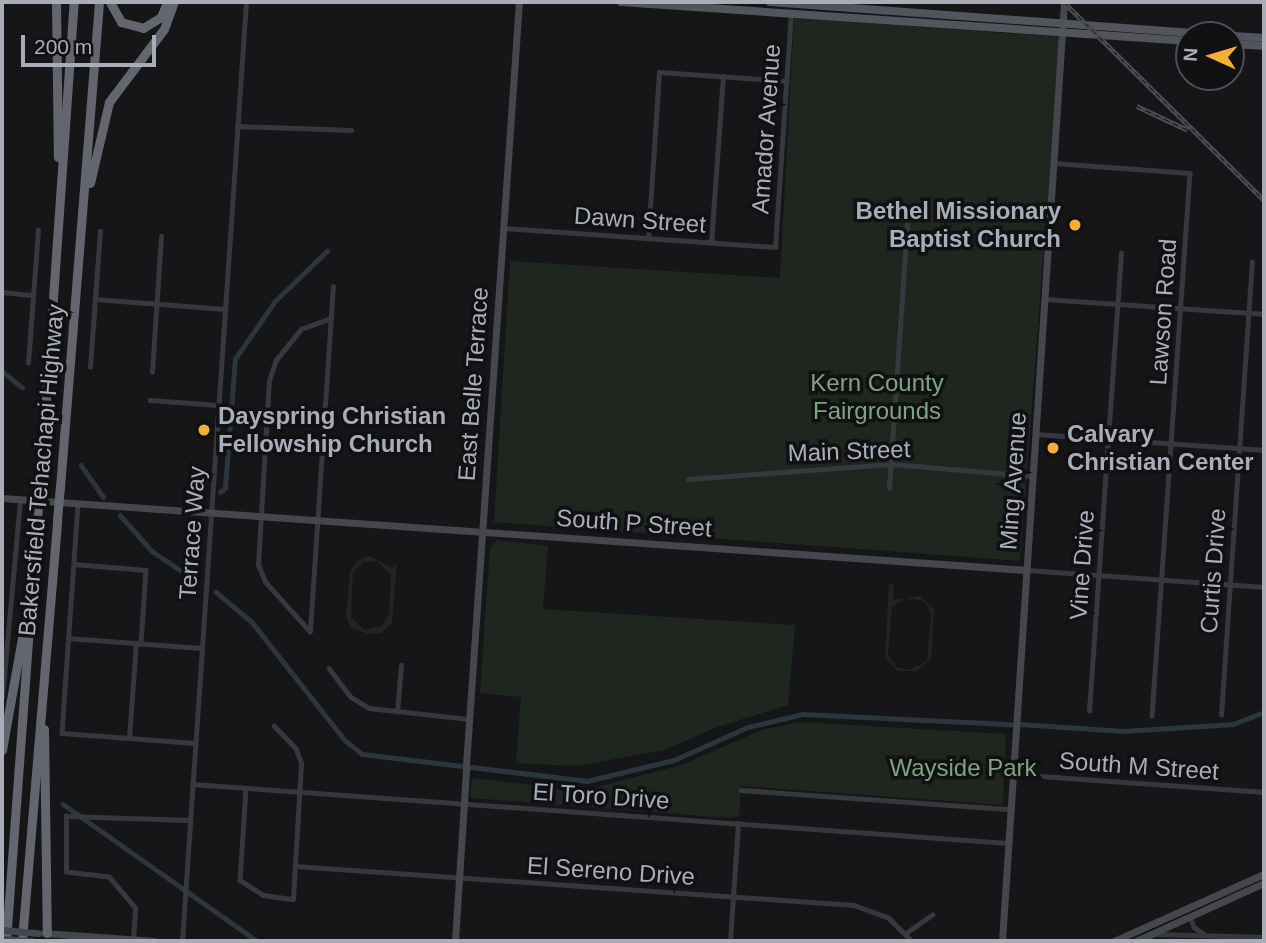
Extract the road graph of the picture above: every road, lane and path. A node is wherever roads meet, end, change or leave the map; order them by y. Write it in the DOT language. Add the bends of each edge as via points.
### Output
graph roads {
  1 [pos="56,2"];
  2 [pos="74,2"];
  3 [pos="99,2"];
  4 [pos="110,2"];
  5 [pos="166,2"];
  6 [pos="174,2"];
  7 [pos="246,2"];
  8 [pos="519,2"];
  9 [pos="621,2"];
  10 [pos="770,2"];
  11 [pos="1064,2"];
  12 [pos="752,6"];
  13 [pos="791,14"];
  14 [pos="1064,23"];
  15 [pos="1063,33"];
  16 [pos="1175,34"];
  17 [pos="1175,37"];
  18 [pos="1245,38"];
  19 [pos="1262,43"];
  20 [pos="723,76"];
  21 [pos="787,81"];
  22 [pos="237,127"];
  23 [pos="351,130"];
  24 [pos="1054,163"];
  25 [pos="907,224"];
  26 [pos="58,228"];
  27 [pos="503,228"];
  28 [pos="37,230"];
  29 [pos="100,231"];
  30 [pos="80,233"];
  31 [pos="161,236"];
  32 [pos="648,238"];
  33 [pos="711,243"];
  34 [pos="775,247"];
  35 [pos="1121,253"];
  36 [pos="1252,262"];
  37 [pos="333,287"];
  38 [pos="2,292"];
  39 [pos="33,295"];
  40 [pos="95,299"];
  41 [pos="1045,299"];
  42 [pos="157,304"];
  43 [pos="1117,304"];
  44 [pos="1180,308"];
  45 [pos="225,309"];
  46 [pos="1248,313"];
  47 [pos="1264,314"];
  48 [pos="331,318"];
  49 [pos="28,363"];
  50 [pos="90,367"];
  51 [pos="152,372"];
  52 [pos="150,400"];
  53 [pos="218,405"];
  54 [pos="1035,435"];
  55 [pos="1108,439"];
  56 [pos="1171,444"];
  57 [pos="1239,449"];
  58 [pos="1264,450"];
  59 [pos="892,464"];
  60 [pos="1032,476"];
  61 [pos="688,479"];
  62 [pos="889,488"];
  63 [pos="2,498"];
  64 [pos="20,499"];
  65 [pos="78,503"];
  66 [pos="211,512"];
  67 [pos="260,516"];
  68 [pos="317,520"];
  69 [pos="482,532"];
  70 [pos="74,564"];
  71 [pos="1026,570"];
  72 [pos="1098,575"];
  73 [pos="1162,580"];
  74 [pos="1230,585"];
  75 [pos="1264,587"];
  76 [pos="31,591"];
  77 [pos="2,634"];
  78 [pos="9,635"];
  79 [pos="68,638"];
  80 [pos="138,643"];
  81 [pos="201,648"];
  82 [pos="401,665"];
  83 [pos="329,668"];
  84 [pos="43,685"];
  85 [pos="2,698"];
  86 [pos="1089,711"];
  87 [pos="397,712"];
  88 [pos="1221,715"];
  89 [pos="1152,716"];
  90 [pos="469,719"];
  91 [pos="274,726"];
  92 [pos="129,738"];
  93 [pos="195,743"];
  94 [pos="2,750"];
  95 [pos="1012,774"];
  96 [pos="192,784"];
  97 [pos="246,788"];
  98 [pos="741,790"];
  99 [pos="301,792"];
  100 [pos="1264,792"];
  101 [pos="464,803"];
  102 [pos="1009,809"];
  103 [pos="190,820"];
  104 [pos="738,823"];
  105 [pos="1007,843"];
  106 [pos="295,866"];
  107 [pos="1264,874"];
  108 [pos="458,877"];
  109 [pos="1264,883"];
  110 [pos="733,897"];
  111 [pos="1188,908"];
  112 [pos="932,915"];
  113 [pos="1190,917"];
  114 [pos="2,930"];
  115 [pos="906,933"];
  116 [pos="1153,933"];
  117 [pos="1208,935"];
  118 [pos="44,936"];
  119 [pos="1264,937"];
  120 [pos="4,940"];
  121 [pos="132,940"];
  122 [pos="22,941"];
  123 [pos="32,941"];
  124 [pos="155,941"];
  125 [pos="182,941"];
  126 [pos="455,941"];
  127 [pos="730,941"];
  128 [pos="912,941"];
  129 [pos="1002,941"];
  130 [pos="1114,941"];
  131 [pos="1136,941"];
  1 -- 26 [label="highway"];
  2 -- 26 [label="highway, Bakersfield Tehachapi Highway"];
  3 -- 30 [label="highway, Bakersfield Tehachapi Highway"];
  4 -- 5 [label="highway" via="121,22 143,28 161,16"];
  6 -- 30 [label="highway" via="164,29 124,78 105,113"];
  7 -- 22 [label="street, Terrace Way"];
  8 -- 27 [label="street, East Belle Terrace"];
  9 -- 12 [label="main road"];
  10 -- 14 [label="main road"];
  11 -- 14 [label="street, Ming Avenue"];
  12 -- 13 [label="main road"];
  13 -- 15 [label="main road"];
  13 -- 21 [label="street, Amador Avenue"];
  14 -- 15 [label="street, Ming Avenue"];
  14 -- 16 [label="main road"];
  15 -- 17 [label="main road"];
  15 -- 24 [label="street, Ming Avenue"];
  18 -- 19 [label="main road"];
  20 -- 21 [label="street"];
  20 -- 32 [label="street" via="659,72"];
  20 -- 33 [label="street"];
  21 -- 34 [label="street, Amador Avenue"];
  22 -- 23 [label="street"];
  22 -- 45 [label="street, Terrace Way"];
  24 -- 41 [label="street, Ming Avenue"];
  24 -- 44 [label="street, Lawson Road" via="1190,173"];
  25 -- 59 [label="street"];
  26 -- 76 [label="highway, Bakersfield Tehachapi Highway, bridge"];
  27 -- 32 [label="street, Dawn Street"];
  27 -- 69 [label="street, East Belle Terrace"];
  28 -- 39 [label="street"];
  29 -- 40 [label="street"];
  30 -- 84 [label="highway, Bakersfield Tehachapi Highway, bridge"];
  31 -- 42 [label="street"];
  32 -- 33 [label="street, Dawn Street"];
  33 -- 34 [label="street, Dawn Street"];
  35 -- 43 [label="street, Vine Drive"];
  36 -- 46 [label="street, Curtis Drive"];
  37 -- 48 [label="street"];
  38 -- 39 [label="street"];
  39 -- 49 [label="street"];
  40 -- 42 [label="street"];
  40 -- 50 [label="street"];
  41 -- 43 [label="street"];
  41 -- 54 [label="street, Ming Avenue"];
  42 -- 45 [label="street"];
  42 -- 51 [label="street"];
  43 -- 44 [label="street"];
  43 -- 55 [label="street, Vine Drive"];
  44 -- 46 [label="street"];
  44 -- 56 [label="street, Lawson Road"];
  45 -- 53 [label="street, Terrace Way"];
  46 -- 47 [label="street"];
  46 -- 57 [label="street, Curtis Drive"];
  48 -- 67 [label="street" via="301,329 273,367"];
  48 -- 68 [label="street"];
  52 -- 53 [label="street"];
  53 -- 66 [label="street, Terrace Way"];
  54 -- 55 [label="street"];
  54 -- 60 [label="street, Ming Avenue"];
  55 -- 56 [label="street"];
  55 -- 72 [label="street, Vine Drive"];
  56 -- 57 [label="street"];
  56 -- 73 [label="street, Lawson Road"];
  57 -- 58 [label="street"];
  57 -- 74 [label="street, Curtis Drive"];
  59 -- 60 [label="street, Main Street"];
  59 -- 61 [label="street, Main Street"];
  59 -- 62 [label="street"];
  60 -- 71 [label="street, Ming Avenue"];
  63 -- 64 [label="street, South P Street"];
  64 -- 65 [label="street, South P Street"];
  64 -- 78 [label="street"];
  65 -- 66 [label="street, South P Street"];
  65 -- 70 [label="street"];
  66 -- 67 [label="street, South P Street"];
  66 -- 81 [label="street, Terrace Way"];
  67 -- 68 [label="street, South P Street"];
  67 -- 68 [label="street" via="257,559 262,577 310,632"];
  68 -- 69 [label="street, South P Street"];
  69 -- 71 [label="street, South P Street"];
  69 -- 90 [label="street, East Belle Terrace"];
  70 -- 79 [label="street"];
  70 -- 80 [label="street" via="146,570"];
  71 -- 72 [label="street, South P Street"];
  71 -- 95 [label="street, Ming Avenue"];
  72 -- 73 [label="street, South P Street"];
  72 -- 86 [label="street, Vine Drive"];
  73 -- 74 [label="street, South P Street"];
  73 -- 89 [label="street, Lawson Road"];
  74 -- 75 [label="street, South P Street"];
  74 -- 88 [label="street, Curtis Drive"];
  76 -- 94 [label="highway"];
  76 -- 120 [label="highway, Bakersfield Tehachapi Highway"];
  77 -- 78 [label="street"];
  78 -- 85 [label="street"];
  79 -- 80 [label="street"];
  79 -- 92 [label="street" via="62,733"];
  80 -- 81 [label="street"];
  80 -- 92 [label="street"];
  81 -- 93 [label="street, Terrace Way"];
  82 -- 87 [label="street"];
  83 -- 87 [label="street" via="362,706"];
  84 -- 118 [label="highway"];
  84 -- 122 [label="highway, Bakersfield Tehachapi Highway"];
  87 -- 90 [label="street"];
  90 -- 101 [label="street, East Belle Terrace"];
  91 -- 99 [label="street" via="299,755"];
  92 -- 93 [label="street"];
  93 -- 96 [label="street, Terrace Way"];
  95 -- 100 [label="street, South M Street"];
  95 -- 102 [label="street, Ming Avenue"];
  96 -- 97 [label="street, El Toro Drive"];
  96 -- 103 [label="street, Terrace Way"];
  97 -- 99 [label="street, El Toro Drive"];
  97 -- 106 [label="street" via="240,880 263,895 293,899"];
  98 -- 102 [label="street"];
  99 -- 101 [label="street, El Toro Drive"];
  99 -- 106 [label="street"];
  101 -- 104 [label="street, El Toro Drive"];
  101 -- 108 [label="street, East Belle Terrace"];
  102 -- 105 [label="street, Ming Avenue"];
  103 -- 121 [label="street" via="66,816 66,872 109,877 135,908"];
  103 -- 125 [label="street, Terrace Way"];
  104 -- 105 [label="street, El Toro Drive"];
  104 -- 110 [label="street"];
  105 -- 129 [label="street, Ming Avenue"];
  106 -- 108 [label="street, El Sereno Drive"];
  107 -- 111 [label="street"];
  108 -- 110 [label="street, El Sereno Drive"];
  108 -- 126 [label="street, East Belle Terrace"];
  109 -- 113 [label="street"];
  110 -- 115 [label="street, El Sereno Drive" via="863,907 889,918"];
  110 -- 127 [label="street"];
  111 -- 113 [label="street"];
  111 -- 130 [label="street"];
  112 -- 115 [label="street"];
  113 -- 116 [label="street"];
  113 -- 117 [label="street" via="1198,932"];
  114 -- 118 [label="street, bridge"];
  115 -- 128 [label="street, El Sereno Drive"];
  116 -- 117 [label="street"];
  116 -- 131 [label="street"];
  117 -- 119 [label="street"];
  118 -- 121 [label="street"];
  120 -- 123 [label="street, bridge"];
  121 -- 124 [label="street"];
}
